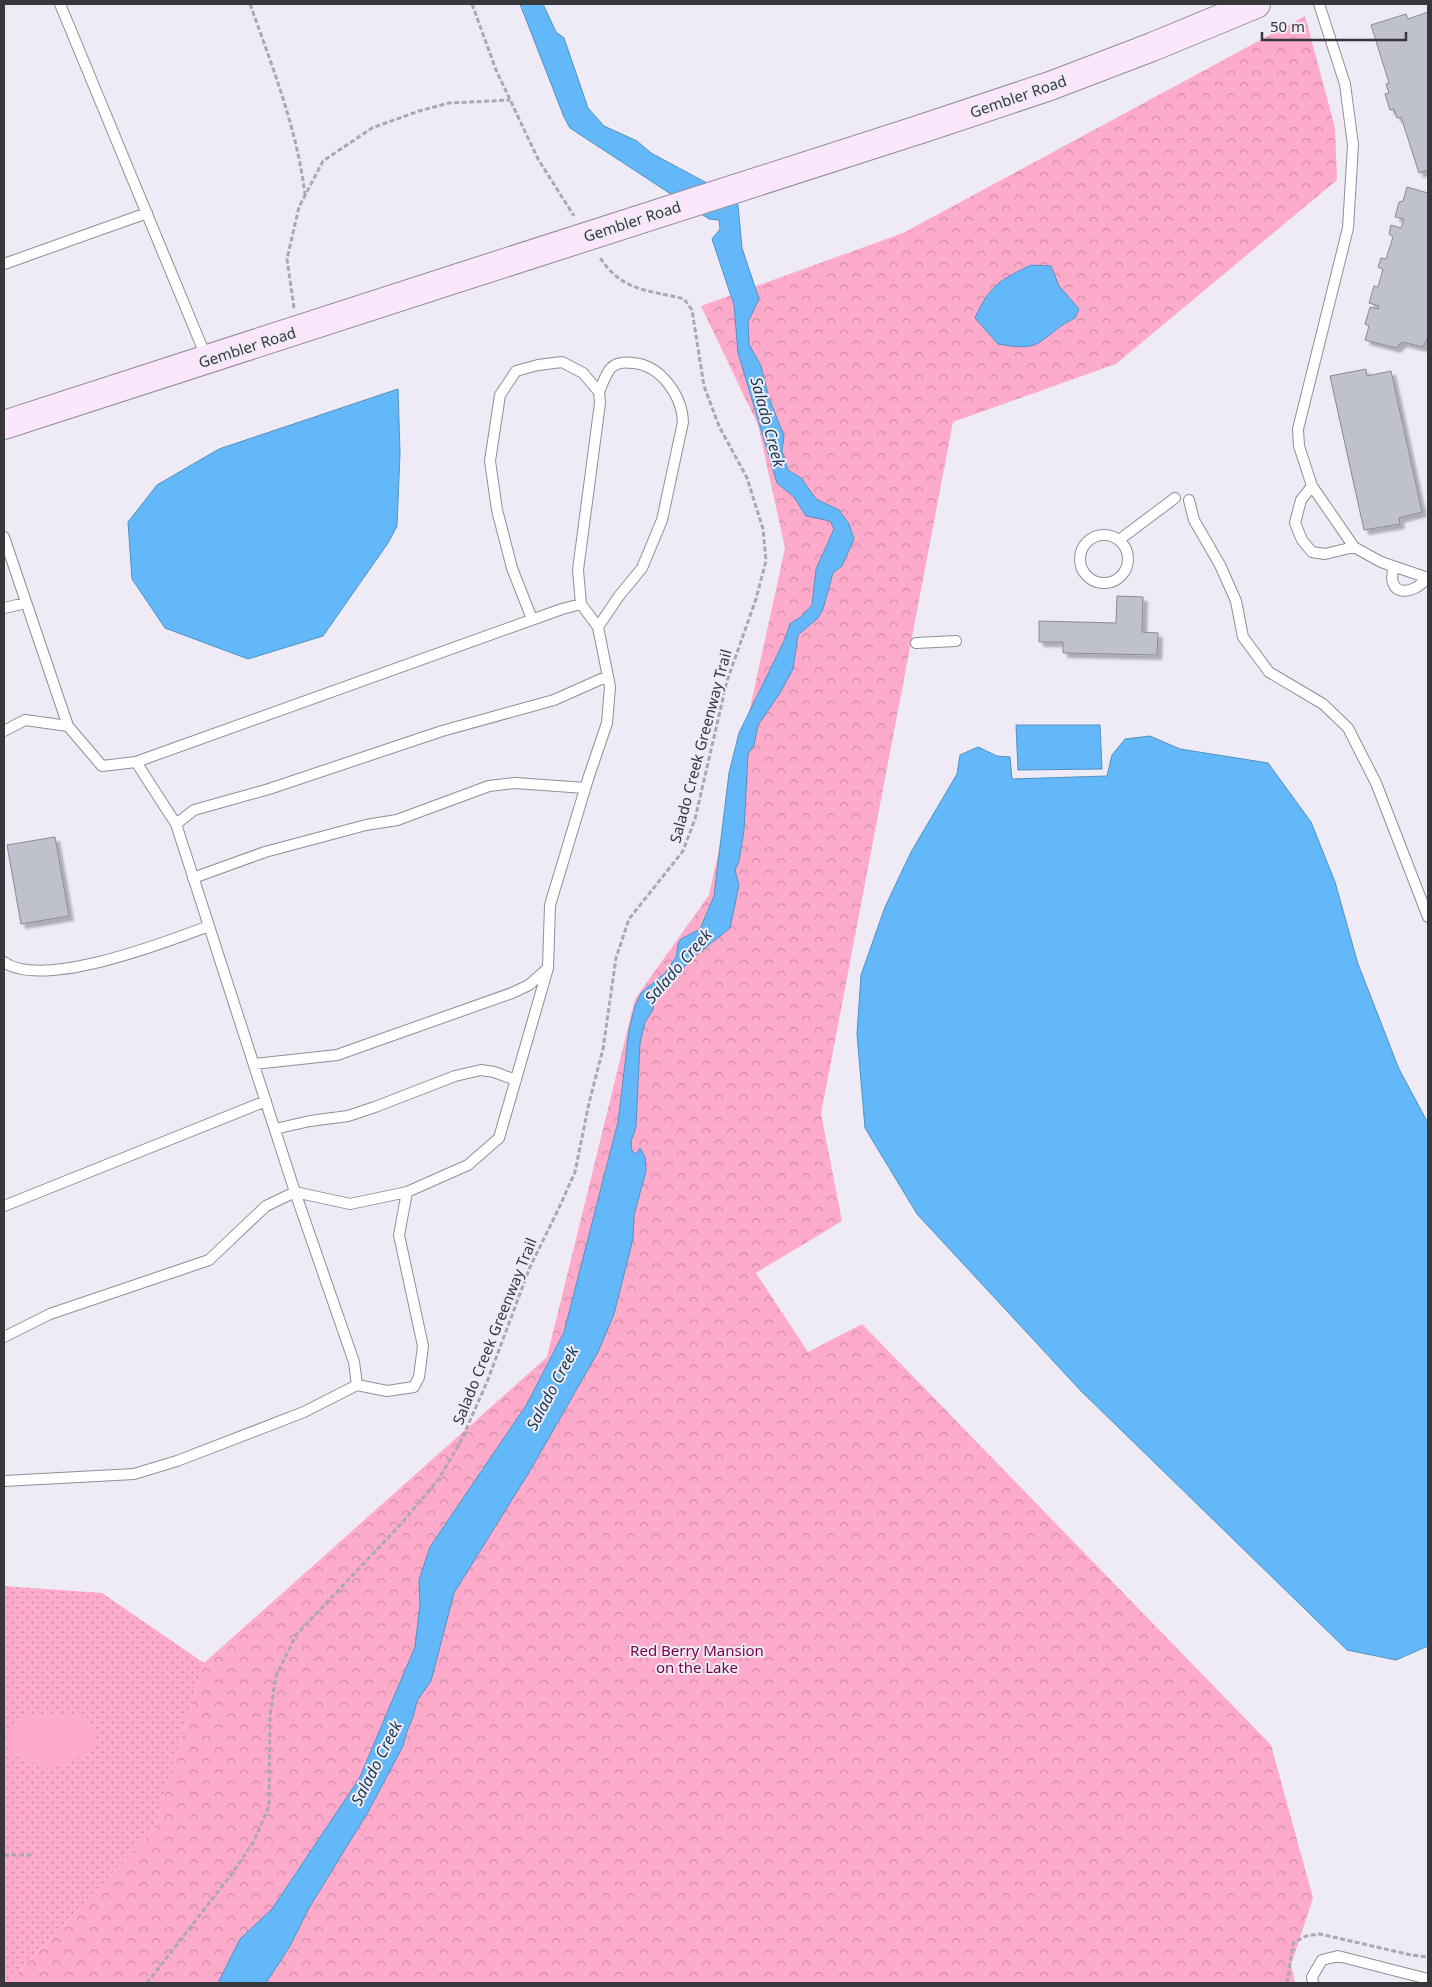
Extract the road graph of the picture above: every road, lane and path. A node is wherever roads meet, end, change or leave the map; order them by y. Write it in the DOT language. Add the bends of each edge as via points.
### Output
graph roads {
  1 [pos="60,4"];
  2 [pos="250,4"];
  3 [pos="472,4"];
  4 [pos="1256,4"];
  5 [pos="1319,4"];
  6 [pos="510,100"];
  7 [pos="538,159"];
  8 [pos="305,196"];
  9 [pos="147,213"];
  10 [pos="4,264"];
  11 [pos="637,289"];
  12 [pos="297,331"];
  13 [pos="208,360"];
  14 [pos="598,392"];
  15 [pos="4,425"];
  16 [pos="1312,486"];
  17 [pos="1175,498"];
  18 [pos="1189,500"];
  19 [pos="4,537"];
  20 [pos="1119,540"];
  21 [pos="1354,547"];
  22 [pos="1394,567"];
  23 [pos="1428,578"];
  24 [pos="26,603"];
  25 [pos="581,604"];
  26 [pos="4,608"];
  27 [pos="532,619"];
  28 [pos="598,627"];
  29 [pos="956,641"];
  30 [pos="916,643"];
  31 [pos="608,676"];
  32 [pos="68,726"];
  33 [pos="4,731"];
  34 [pos="136,762"];
  35 [pos="585,788"];
  36 [pos="176,824"];
  37 [pos="193,878"];
  38 [pos="1428,917"];
  39 [pos="209,926"];
  40 [pos="4,962"];
  41 [pos="548,968"];
  42 [pos="254,1064"];
  43 [pos="516,1080"];
  44 [pos="266,1102"];
  45 [pos="275,1129"];
  46 [pos="295,1192"];
  47 [pos="407,1192"];
  48 [pos="4,1206"];
  49 [pos="4,1337"];
  50 [pos="357,1385"];
  51 [pos="4,1480"];
  52 [pos="4,1855"];
  53 [pos="34,1855"];
  54 [pos="1428,1956"];
  55 [pos="1428,1979"];
  56 [pos="147,1983"];
  57 [pos="1287,1983"];
  58 [pos="1313,1983"];
  1 -- 9 [label="lane"];
  2 -- 8 [label="path" via="301,161"];
  3 -- 6 [label="path"];
  4 -- 12 [label="main road, Gembler Road, bridge" via="1050,86"];
  5 -- 16 [label="lane" via="1345,84 1354,145 1348,228 1298,429 1299,446"];
  6 -- 7 [label="path"];
  6 -- 8 [label="path" via="449,103 372,128 324,161"];
  8 -- 12 [label="path" via="299,207 288,259"];
  9 -- 10 [label="lane"];
  9 -- 13 [label="lane"];
  11 -- 56 [label="path, Salado Creek Greenway Trail" via="684,299 692,310 704,386 719,426 748,478 763,529 766,561 727,681 695,819 683,851 629,919 616,958 603,1048 574,1172 530,1267 488,1382 460,1444 438,1480 407,1517 296,1635 276,1676 270,1715 269,1806 258,1832 232,1875"];
  12 -- 13 [label="main road, Gembler Road"];
  13 -- 15 [label="main road, Gembler Road"];
  14 -- 25 [label="lane" via="600,403 578,570"];
  14 -- 27 [label="lane" via="582,373 562,362 516,371 500,395 490,461 497,510 512,568"];
  14 -- 28 [label="lane" via="611,368 623,362 640,363 654,369 671,386 683,408 684,422 662,520 642,568"];
  16 -- 21 [label="lane"];
  16 -- 21 [label="lane" via="1301,500 1295,523 1302,540 1312,552 1324,554"];
  17 -- 20 [label="lane"];
  18 -- 38 [label="lane" via="1194,520 1236,601 1243,637 1269,672 1323,704 1348,728 1376,783"];
  19 -- 24 [label="lane"];
  20 -- 20 [label="lane" via="1113,536 1097,536 1089,540 1080,562 1087,577 1102,584 1123,575 1129,560 1128,552"];
  21 -- 22 [label="lane"];
  22 -- 23 [label="lane"];
  22 -- 23 [label="lane" via="1393,582 1402,591 1413,590"];
  24 -- 26 [label="lane"];
  24 -- 32 [label="lane"];
  25 -- 27 [label="lane"];
  25 -- 28 [label="lane"];
  27 -- 34 [label="lane"];
  28 -- 31 [label="lane"];
  29 -- 30 [label="lane"];
  31 -- 35 [label="lane" via="607,723"];
  31 -- 36 [label="lane" via="554,700 442,731 270,789 194,810"];
  32 -- 33 [label="lane" via="25,720"];
  32 -- 34 [label="lane" via="102,766"];
  34 -- 36 [label="lane"];
  35 -- 37 [label="lane" via="515,783 489,786 397,820 264,852"];
  35 -- 41 [label="lane" via="550,905"];
  36 -- 37 [label="lane"];
  37 -- 39 [label="lane"];
  39 -- 40 [label="lane" via="158,945 75,968 30,971"];
  39 -- 42 [label="lane"];
  41 -- 42 [label="lane" via="529,985 512,993 337,1055"];
  41 -- 43 [label="lane"];
  42 -- 44 [label="lane"];
  43 -- 45 [label="lane" via="481,1070 455,1076 348,1116 310,1120"];
  43 -- 47 [label="lane" via="499,1138 468,1165"];
  44 -- 45 [label="lane"];
  44 -- 48 [label="lane"];
  45 -- 46 [label="lane"];
  46 -- 47 [label="lane" via="350,1204"];
  46 -- 49 [label="lane" via="266,1206 209,1260 50,1314"];
  46 -- 50 [label="lane" via="354,1362"];
  47 -- 50 [label="lane" via="399,1235 423,1346 419,1377 414,1388 387,1391"];
  50 -- 51 [label="lane" via="295,1415 177,1461 134,1474"];
  52 -- 53 [label="path"];
  54 -- 57 [label="path" via="1320,1934 1306,1936 1293,1943"];
  55 -- 58 [label="lane" via="1338,1956 1322,1960 1312,1977"];
}
